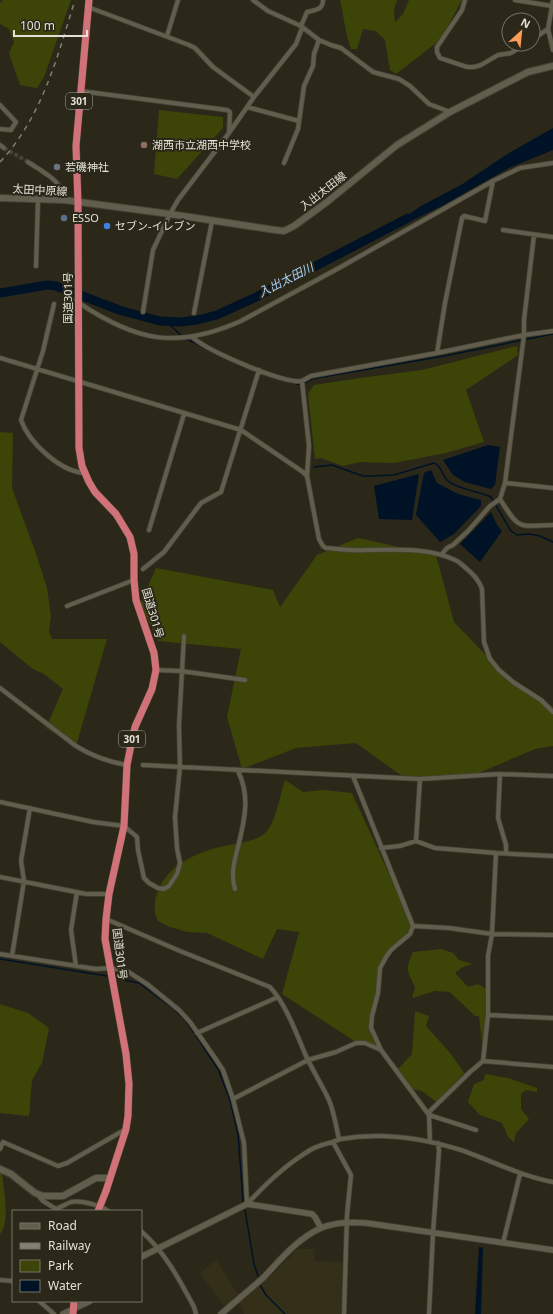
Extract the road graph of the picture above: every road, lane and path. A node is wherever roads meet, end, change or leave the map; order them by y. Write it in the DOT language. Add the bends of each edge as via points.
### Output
graph roads {
  1 [pos="178,0"];
  2 [pos="253,0"];
  3 [pos="323,0"];
  4 [pos="465,0"];
  5 [pos="515,0"];
  6 [pos="553,0"];
  7 [pos="89,3"];
  8 [pos="552,6"];
  9 [pos="301,27"];
  10 [pos="548,29"];
  11 [pos="541,34"];
  12 [pos="167,36"];
  13 [pos="319,40"];
  14 [pos="553,50"];
  15 [pos="513,52"];
  16 [pos="553,66"];
  17 [pos="80,91"];
  18 [pos="254,97"];
  19 [pos="0,105"];
  20 [pos="247,107"];
  21 [pos="450,112"];
  22 [pos="299,121"];
  23 [pos="0,129"];
  24 [pos="229,133"];
  25 [pos="0,145"];
  26 [pos="4,148"];
  27 [pos="28,162"];
  28 [pos="284,163"];
  29 [pos="553,163"];
  30 [pos="493,181"];
  31 [pos="0,198"];
  32 [pos="38,199"];
  33 [pos="64,200"];
  34 [pos="78,203"];
  35 [pos="170,214"];
  36 [pos="212,221"];
  37 [pos="503,230"];
  38 [pos="534,235"];
  39 [pos="553,237"];
  40 [pos="36,266"];
  41 [pos="79,303"];
  42 [pos="54,304"];
  43 [pos="143,312"];
  44 [pos="194,313"];
  45 [pos="553,332"];
  46 [pos="524,335"];
  47 [pos="192,337"];
  48 [pos="437,353"];
  49 [pos="0,358"];
  50 [pos="36,369"];
  51 [pos="259,370"];
  52 [pos="302,380"];
  53 [pos="79,382"];
  54 [pos="184,414"];
  55 [pos="241,430"];
  56 [pos="84,474"];
  57 [pos="307,476"];
  58 [pos="505,483"];
  59 [pos="553,488"];
  60 [pos="500,499"];
  61 [pos="553,525"];
  62 [pos="149,530"];
  63 [pos="442,554"];
  64 [pos="143,569"];
  65 [pos="134,580"];
  66 [pos="67,606"];
  67 [pos="184,636"];
  68 [pos="156,670"];
  69 [pos="181,671"];
  70 [pos="245,680"];
  71 [pos="0,688"];
  72 [pos="553,712"];
  73 [pos="127,765"];
  74 [pos="142,765"];
  75 [pos="180,767"];
  76 [pos="238,771"];
  77 [pos="500,774"];
  78 [pos="353,776"];
  79 [pos="553,776"];
  80 [pos="420,780"];
  81 [pos="0,802"];
  82 [pos="30,808"];
  83 [pos="124,826"];
  84 [pos="416,841"];
  85 [pos="381,848"];
  86 [pos="496,853"];
  87 [pos="506,853"];
  88 [pos="553,856"];
  89 [pos="0,877"];
  90 [pos="24,881"];
  91 [pos="235,889"];
  92 [pos="77,892"];
  93 [pos="109,894"];
  94 [pos="106,919"];
  95 [pos="413,926"];
  96 [pos="492,934"];
  97 [pos="553,935"];
  98 [pos="0,954"];
  99 [pos="12,956"];
  100 [pos="76,966"];
  101 [pos="110,968"];
  102 [pos="278,997"];
  103 [pos="488,1015"];
  104 [pos="553,1018"];
  105 [pos="197,1033"];
  106 [pos="381,1050"];
  107 [pos="308,1060"];
  108 [pos="483,1061"];
  109 [pos="553,1067"];
  110 [pos="233,1099"];
  111 [pos="429,1115"];
  112 [pos="126,1129"];
  113 [pos="476,1130"];
  114 [pos="339,1139"];
  115 [pos="333,1142"];
  116 [pos="430,1142"];
  117 [pos="438,1144"];
  118 [pos="0,1149"];
  119 [pos="0,1169"];
  120 [pos="520,1174"];
  121 [pos="110,1178"];
  122 [pos="553,1182"];
  123 [pos="35,1193"];
  124 [pos="247,1204"];
  125 [pos="98,1210"];
  126 [pos="107,1210"];
  127 [pos="347,1222"];
  128 [pos="321,1228"];
  129 [pos="142,1232"];
  130 [pos="433,1233"];
  131 [pos="504,1243"];
  132 [pos="158,1248"];
  133 [pos="553,1250"];
  134 [pos="142,1256"];
  135 [pos="0,1280"];
  136 [pos="12,1281"];
  137 [pos="40,1302"];
  138 [pos="88,1302"];
  139 [pos="73,1308"];
  140 [pos="54,1314"];
  141 [pos="63,1314"];
  142 [pos="196,1314"];
  143 [pos="221,1314"];
  144 [pos="344,1314"];
  145 [pos="429,1314"];
  1 -- 12 [label="street"];
  2 -- 9 [label="street" via="268,11"];
  3 -- 9 [label="street" via="320,9 307,12"];
  4 -- 15 [label="street" via="462,10 437,47 440,58 467,67 481,65 498,55"];
  5 -- 8 [label="street"];
  6 -- 8 [label="street"];
  7 -- 12 [label="street"];
  7 -- 17 [label="highway, 国道301号 / 301"];
  8 -- 10 [label="street"];
  9 -- 13 [label="street"];
  9 -- 18 [label="street" via="296,44"];
  10 -- 11 [label="street"];
  10 -- 14 [label="street"];
  12 -- 18 [label="street" via="194,48 213,67"];
  13 -- 21 [label="street" via="341,48 373,72 399,79 429,104"];
  13 -- 22 [label="street" via="313,66 304,86"];
  16 -- 21 [label="main road, 入出太田線" via="528,72"];
  17 -- 24 [label="street" via="227,110 230,112"];
  17 -- 34 [label="highway, 国道301号 / 301" via="76,146"];
  18 -- 20 [label="street"];
  19 -- 23 [label="street" via="16,122 11,130"];
  20 -- 22 [label="street"];
  20 -- 24 [label="street"];
  21 -- 36 [label="main road, 入出太田線" via="397,145 294,226 275,230"];
  22 -- 28 [label="street"];
  24 -- 35 [label="street"];
  25 -- 26 [label="street"];
  27 -- 33 [label="street" via="54,180 64,195"];
  29 -- 30 [label="street" via="520,168"];
  30 -- 47 [label="street" via="241,321"];
  30 -- 48 [label="street" via="485,221 464,216 462,218"];
  31 -- 32 [label="main road, 太田中原線"];
  32 -- 33 [label="main road, 太田中原線"];
  32 -- 40 [label="street"];
  33 -- 34 [label="main road, 太田中原線"];
  34 -- 35 [label="main road, 入出太田線"];
  34 -- 41 [label="highway, 国道301号 / 301"];
  35 -- 36 [label="main road, 入出太田線"];
  35 -- 43 [label="street" via="153,250"];
  36 -- 44 [label="street"];
  37 -- 38 [label="street"];
  38 -- 39 [label="street"];
  38 -- 46 [label="street"];
  41 -- 47 [label="street" via="118,326 147,336"];
  41 -- 53 [label="highway, 国道301号 / 301"];
  42 -- 50 [label="street"];
  45 -- 46 [label="street"];
  46 -- 48 [label="street"];
  46 -- 58 [label="street"];
  47 -- 51 [label="street" via="202,345"];
  48 -- 52 [label="street" via="311,376"];
  49 -- 50 [label="street"];
  50 -- 53 [label="street"];
  50 -- 56 [label="street" via="22,424 48,455 68,469"];
  51 -- 52 [label="street" via="279,378"];
  51 -- 55 [label="street"];
  52 -- 57 [label="street" via="309,446"];
  53 -- 54 [label="street"];
  53 -- 56 [label="highway, 国道301号 / 301" via="79,448"];
  54 -- 55 [label="street"];
  54 -- 62 [label="street"];
  55 -- 57 [label="street"];
  55 -- 64 [label="street" via="221,492 201,503 164,552"];
  56 -- 65 [label="highway, 国道301号 / 301" via="126,530 134,554"];
  57 -- 63 [label="street" via="319,539 325,547"];
  58 -- 59 [label="street"];
  58 -- 60 [label="street"];
  60 -- 61 [label="street" via="510,515 521,525"];
  60 -- 63 [label="street"];
  63 -- 72 [label="street" via="457,560 479,582 484,642 490,659 513,682 541,700"];
  65 -- 66 [label="street"];
  65 -- 68 [label="highway, 国道301号 / 301" via="136,600 154,653"];
  67 -- 69 [label="street"];
  68 -- 69 [label="street"];
  68 -- 73 [label="highway, 国道301号 / 301" via="152,689 135,727"];
  69 -- 70 [label="street"];
  69 -- 75 [label="street"];
  71 -- 73 [label="street" via="87,753"];
  73 -- 83 [label="highway, 国道301号 / 301"];
  74 -- 75 [label="street"];
  75 -- 76 [label="street"];
  75 -- 83 [label="street" via="176,817 180,863 177,874 169,886 164,889 158,888 144,878 137,836"];
  76 -- 78 [label="street"];
  76 -- 91 [label="street" via="244,783 246,802 232,872"];
  77 -- 79 [label="street"];
  77 -- 80 [label="street"];
  77 -- 87 [label="street" via="498,818"];
  78 -- 80 [label="street"];
  78 -- 85 [label="street"];
  80 -- 84 [label="street"];
  81 -- 82 [label="street"];
  82 -- 83 [label="street"];
  82 -- 90 [label="street" via="21,861"];
  83 -- 93 [label="highway, 国道301号 / 301"];
  84 -- 85 [label="street"];
  84 -- 86 [label="street" via="435,848"];
  85 -- 95 [label="street"];
  86 -- 87 [label="street"];
  86 -- 96 [label="street"];
  87 -- 88 [label="street"];
  89 -- 90 [label="street"];
  90 -- 92 [label="street"];
  90 -- 99 [label="street"];
  92 -- 93 [label="street"];
  92 -- 100 [label="street" via="71,930"];
  93 -- 94 [label="highway, 国道301号 / 301"];
  94 -- 101 [label="highway, 国道301号 / 301" via="105,939"];
  94 -- 102 [label="street" via="262,983 270,987"];
  95 -- 96 [label="street"];
  95 -- 106 [label="street" via="410,934 391,950 380,968 371,1028"];
  96 -- 97 [label="street"];
  96 -- 103 [label="street" via="488,956"];
  98 -- 99 [label="street"];
  99 -- 100 [label="street"];
  100 -- 101 [label="street"];
  101 -- 105 [label="street" via="127,971 147,984 179,1010"];
  101 -- 112 [label="highway, 国道301号 / 301" via="129,1084"];
  102 -- 105 [label="street"];
  102 -- 107 [label="street"];
  103 -- 104 [label="street"];
  103 -- 108 [label="street"];
  105 -- 110 [label="street" via="223,1070"];
  106 -- 107 [label="street" via="365,1043 356,1043"];
  106 -- 111 [label="street"];
  107 -- 110 [label="street"];
  107 -- 114 [label="street" via="329,1100"];
  108 -- 109 [label="street"];
  108 -- 111 [label="street" via="430,1111"];
  110 -- 124 [label="street" via="244,1143"];
  111 -- 113 [label="street"];
  111 -- 116 [label="street"];
  112 -- 118 [label="street" via="58,1166 3,1142"];
  112 -- 121 [label="highway, 国道301号 / 301"];
  114 -- 115 [label="street"];
  114 -- 116 [label="street" via="384,1137"];
  115 -- 124 [label="street" via="316,1147 282,1169"];
  115 -- 127 [label="street" via="351,1175"];
  116 -- 117 [label="street"];
  117 -- 120 [label="street" via="462,1150"];
  117 -- 130 [label="street"];
  119 -- 123 [label="main road" via="11,1174"];
  120 -- 122 [label="street"];
  120 -- 131 [label="street"];
  121 -- 123 [label="main road" via="96,1178 63,1196 43,1196"];
  121 -- 125 [label="highway, 国道301号 / 301, bridge"];
  123 -- 126 [label="street" via="43,1202 56,1209 71,1202 93,1204"];
  124 -- 128 [label="street" via="312,1214"];
  124 -- 132 [label="street"];
  127 -- 128 [label="street"];
  127 -- 130 [label="street"];
  127 -- 144 [label="street"];
  128 -- 143 [label="street" via="292,1248"];
  129 -- 132 [label="street"];
  130 -- 131 [label="street"];
  130 -- 145 [label="street"];
  131 -- 133 [label="street"];
  132 -- 134 [label="street"];
  132 -- 142 [label="street" via="180,1282"];
  135 -- 136 [label="street"];
  137 -- 140 [label="street"];
  138 -- 139 [label="street"];
  139 -- 141 [label="street"];
}
